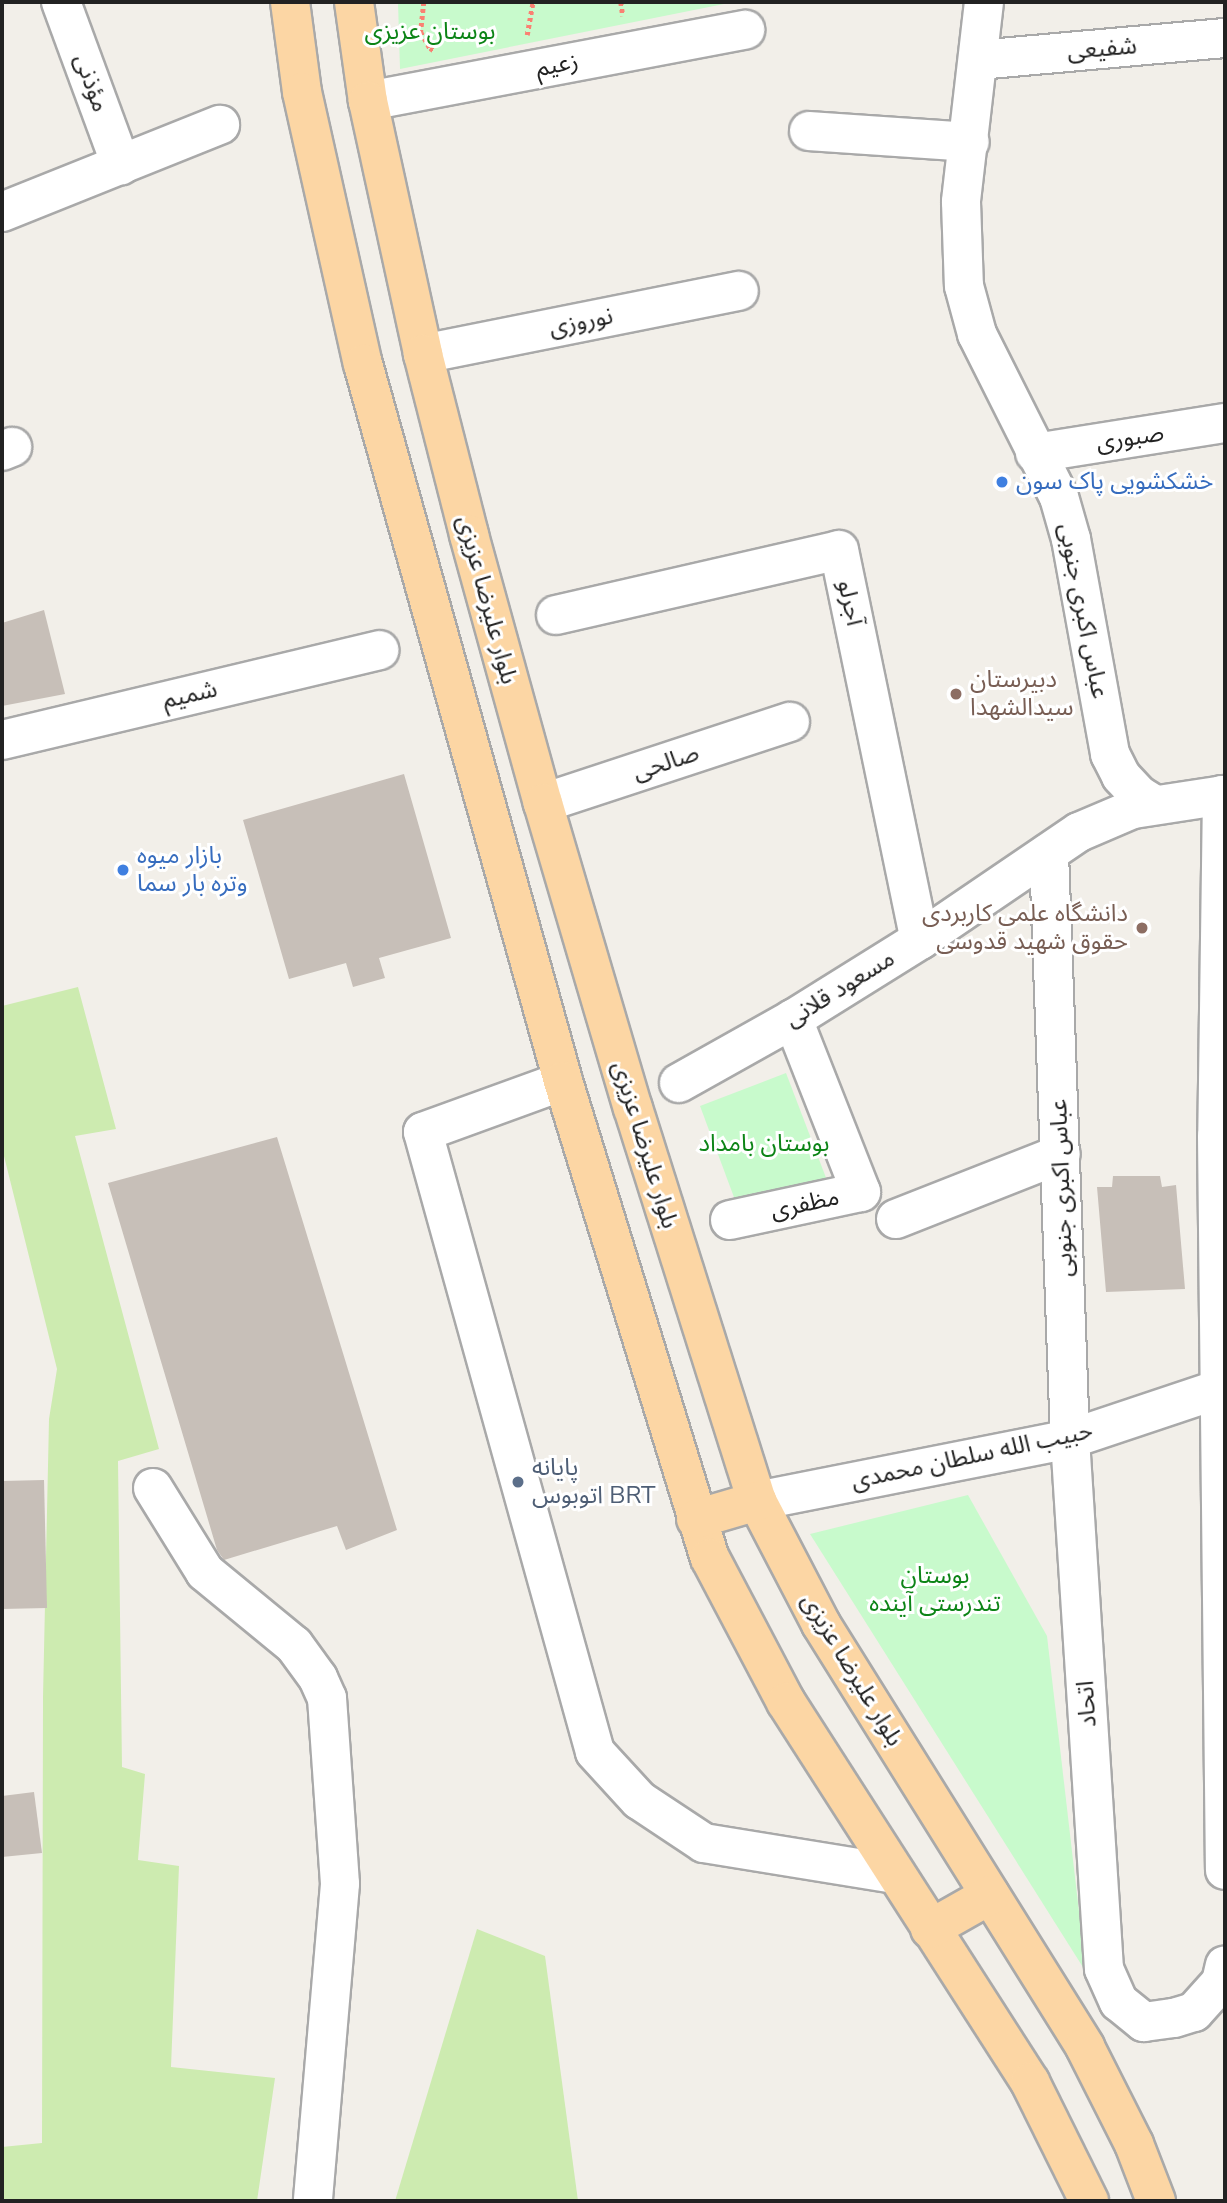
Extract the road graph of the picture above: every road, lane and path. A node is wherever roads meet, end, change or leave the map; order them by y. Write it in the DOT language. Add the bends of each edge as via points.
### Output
graph roads {
  1 [pos="61,2"];
  2 [pos="290,2"];
  3 [pos="354,2"];
  4 [pos="533,2"];
  5 [pos="621,2"];
  6 [pos="984,2"];
  7 [pos="623,17"];
  8 [pos="746,30"];
  9 [pos="527,36"];
  10 [pos="1225,38"];
  11 [pos="978,60"];
  12 [pos="368,101"];
  13 [pos="220,125"];
  14 [pos="809,131"];
  15 [pos="970,142"];
  16 [pos="121,165"];
  17 [pos="2,212"];
  18 [pos="739,291"];
  19 [pos="424,354"];
  20 [pos="1225,423"];
  21 [pos="1035,453"];
  22 [pos="556,615"];
  23 [pos="379,650"];
  24 [pos="790,722"];
  25 [pos="2,740"];
  26 [pos="1224,795"];
  27 [pos="543,803"];
  28 [pos="1155,805"];
  29 [pos="1049,853"];
  30 [pos="920,940"];
  31 [pos="793,1019"];
  32 [pos="563,1081"];
  33 [pos="679,1083"];
  34 [pos="1221,1136"];
  35 [pos="1061,1154"];
  36 [pos="896,1219"];
  37 [pos="730,1220"];
  38 [pos="1223,1387"];
  39 [pos="1070,1439"];
  40 [pos="153,1488"];
  41 [pos="757,1501"];
  42 [pos="696,1519"];
  43 [pos="1225,1870"];
  44 [pos="895,1874"];
  45 [pos="990,1895"];
  46 [pos="930,1929"];
  47 [pos="1225,1965"];
  48 [pos="313,2201"];
  49 [pos="1089,2201"];
  50 [pos="1156,2201"];
  1 -- 16 [label="street, مؤذنی"];
  2 -- 32 [label="main road" via="302,92 363,364"];
  3 -- 12 [label="main road, بلوار علیرضا عزیزی"];
  4 -- 9 [label="path"];
  5 -- 7 [label="path"];
  6 -- 11 [label="street, عباس اکبری جنوبی"];
  8 -- 12 [label="street, زعیم"];
  10 -- 11 [label="street, شفیعی"];
  11 -- 15 [label="street, عباس اکبری جنوبی"];
  12 -- 19 [label="main road, بلوار علیرضا عزیزی"];
  13 -- 16 [label="street"];
  14 -- 15 [label="street"];
  15 -- 21 [label="street, عباس اکبری جنوبی" via="961,202 964,286 978,334"];
  16 -- 17 [label="street"];
  18 -- 19 [label="street, نوروزی"];
  19 -- 27 [label="main road, بلوار علیرضا عزیزی"];
  20 -- 21 [label="street, صبوری"];
  21 -- 28 [label="street, عباس اکبری جنوبی" via="1059,497 1071,539 1110,754 1121,776"];
  22 -- 30 [label="street, آجرلو" via="839,550"];
  23 -- 25 [label="street, شمیم"];
  24 -- 27 [label="street, صالحی"];
  26 -- 28 [label="street, مسعود قلانی"];
  26 -- 34 [label="street"];
  27 -- 41 [label="main road, بلوار علیرضا عزیزی" via="675,1246"];
  28 -- 29 [label="street, مسعود قلانی" via="1096,823"];
  29 -- 30 [label="street, مسعود قلانی"];
  29 -- 35 [label="street, عباس اکبری جنوبی"];
  30 -- 31 [label="street, مسعود قلانی"];
  31 -- 33 [label="street, مسعود قلانی"];
  31 -- 37 [label="street, مظفری" via="861,1192"];
  32 -- 42 [label="main road"];
  32 -- 44 [label="street" via="423,1132 595,1752 639,1800 704,1843"];
  34 -- 38 [label="street"];
  35 -- 36 [label="street"];
  35 -- 39 [label="street, عباس اکبری جنوبی"];
  38 -- 39 [label="street, حبیب الله سلطان محمدی"];
  38 -- 43 [label="street"];
  39 -- 41 [label="street, حبیب الله سلطان محمدی"];
  39 -- 47 [label="street, اتحاد" via="1104,1969 1119,2002 1144,2022 1194,2011 1221,1982"];
  40 -- 48 [label="street" via="205,1572 294,1645 327,1698 340,1884"];
  41 -- 42 [label="main road"];
  41 -- 45 [label="main road, بلوار علیرضا عزیزی" via="821,1624"];
  42 -- 44 [label="main road" via="710,1558 755,1646"];
  44 -- 46 [label="main road"];
  45 -- 46 [label="main road"];
  45 -- 50 [label="main road, بلوار علیرضا عزیزی" via="1085,2047 1134,2144"];
  46 -- 49 [label="main road" via="1030,2082"];
}
